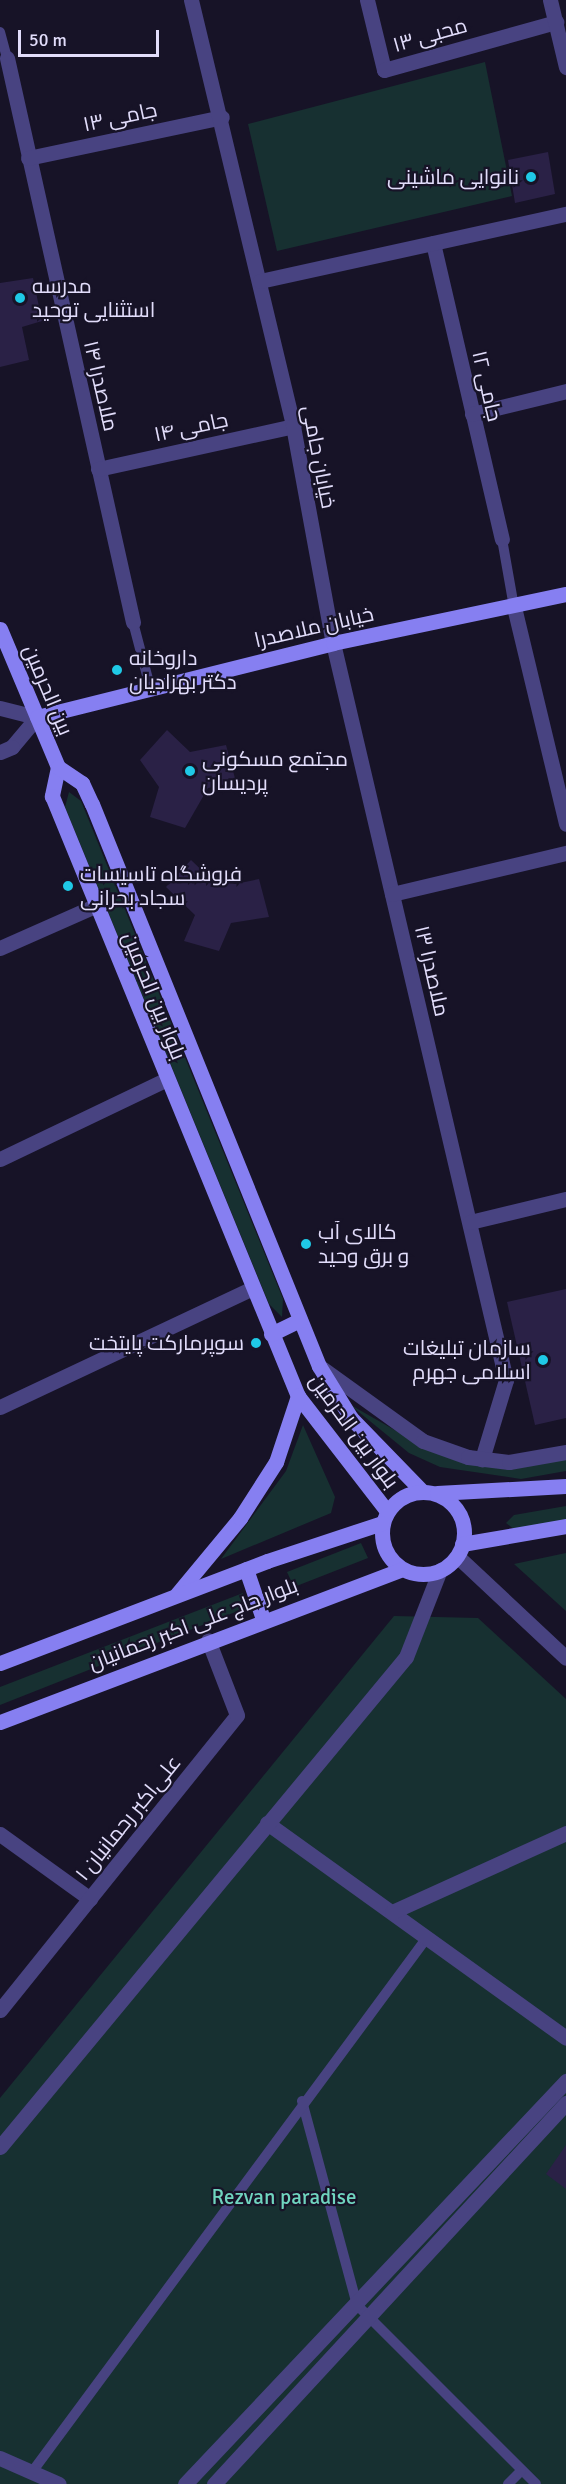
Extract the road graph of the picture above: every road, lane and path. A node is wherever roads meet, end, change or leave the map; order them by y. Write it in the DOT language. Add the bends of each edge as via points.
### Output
graph roads {
  1 [pos="191,0"];
  2 [pos="367,0"];
  3 [pos="549,0"];
  4 [pos="556,22"];
  5 [pos="0,32"];
  6 [pos="7,58"];
  7 [pos="566,67"];
  8 [pos="222,117"];
  9 [pos="28,159"];
  10 [pos="566,214"];
  11 [pos="433,243"];
  12 [pos="260,281"];
  13 [pos="566,391"];
  14 [pos="472,414"];
  15 [pos="293,426"];
  16 [pos="98,469"];
  17 [pos="502,539"];
  18 [pos="566,594"];
  19 [pos="514,607"];
  20 [pos="133,622"];
  21 [pos="0,629"];
  22 [pos="333,643"];
  23 [pos="150,687"];
  24 [pos="0,708"];
  25 [pos="37,717"];
  26 [pos="0,752"];
  27 [pos="58,767"];
  28 [pos="566,824"];
  29 [pos="566,853"];
  30 [pos="392,894"];
  31 [pos="95,906"];
  32 [pos="0,948"];
  33 [pos="165,1080"];
  34 [pos="0,1159"];
  35 [pos="566,1199"];
  36 [pos="470,1222"];
  37 [pos="251,1289"];
  38 [pos="300,1320"];
  39 [pos="271,1334"];
  40 [pos="319,1366"];
  41 [pos="298,1396"];
  42 [pos="0,1407"];
  43 [pos="566,1452"];
  44 [pos="482,1459"];
  45 [pos="566,1486"];
  46 [pos="429,1492"];
  47 [pos="385,1517"];
  48 [pos="566,1526"];
  49 [pos="460,1550"];
  50 [pos="246,1569"];
  51 [pos="402,1569"];
  52 [pos="440,1570"];
  53 [pos="176,1596"];
  54 [pos="263,1619"];
  55 [pos="208,1640"];
  56 [pos="566,1658"];
  57 [pos="0,1663"];
  58 [pos="0,1722"];
  59 [pos="267,1823"];
  60 [pos="566,1833"];
  61 [pos="0,1834"];
  62 [pos="90,1899"];
  63 [pos="392,1912"];
  64 [pos="426,1939"];
  65 [pos="0,2010"];
  66 [pos="566,2038"];
  67 [pos="566,2081"];
  68 [pos="302,2101"];
  69 [pos="566,2103"];
  70 [pos="0,2147"];
  71 [pos="357,2305"];
  72 [pos="368,2316"];
  73 [pos="0,2458"];
  74 [pos="521,2471"];
  75 [pos="32,2472"];
  76 [pos="59,2484"];
  77 [pos="185,2484"];
  78 [pos="214,2484"];
  79 [pos="508,2484"];
  80 [pos="536,2484"];
  1 -- 8 [label="street, خیابان جامی"];
  2 -- 4 [label="street, محبی ۱۳" via="384,70"];
  3 -- 4 [label="street"];
  4 -- 7 [label="street"];
  5 -- 6 [label="lane"];
  6 -- 9 [label="street, ملاصدرا ۱۴"];
  8 -- 9 [label="street, جامی ۱۳"];
  8 -- 12 [label="street, خیابان جامی"];
  9 -- 16 [label="street, ملاصدرا ۱۴"];
  10 -- 11 [label="street"];
  11 -- 12 [label="street"];
  11 -- 14 [label="street, جامی ۱۲"];
  12 -- 15 [label="street, خیابان جامی"];
  13 -- 14 [label="street"];
  14 -- 17 [label="street, جامی ۱۲"];
  15 -- 16 [label="street, جامی ۱۴"];
  15 -- 22 [label="street, خیابان جامی"];
  16 -- 20 [label="street, ملاصدرا ۱۴"];
  17 -- 19 [label="lane"];
  18 -- 19 [label="main road, خیابان ملاصدرا"];
  19 -- 22 [label="main road, خیابان ملاصدرا"];
  19 -- 28 [label="street"];
  20 -- 23 [label="lane, ملاصدرا ۱۴"];
  21 -- 25 [label="main road, بین الحرمین"];
  22 -- 23 [label="main road, خیابان ملاصدرا"];
  22 -- 30 [label="street, ملاصدرا ۱۳"];
  23 -- 25 [label="main road, خیابان ملاصدرا"];
  24 -- 25 [label="street"];
  25 -- 26 [label="street" via="12,747"];
  25 -- 27 [label="main road, بین الحرمین"];
  27 -- 31 [label="main road, بلوار بین الحرمین" via="52,796"];
  27 -- 38 [label="main road, بلوار بین الحرمین" via="82,783 92,804"];
  29 -- 30 [label="street"];
  30 -- 36 [label="street, ملاصدرا ۱۳"];
  31 -- 32 [label="street"];
  31 -- 33 [label="main road, بلوار بین الحرمین"];
  33 -- 34 [label="street"];
  33 -- 37 [label="main road, بلوار بین الحرمین"];
  35 -- 36 [label="street"];
  36 -- 44 [label="street, ملاصدرا ۱۳" via="506,1380"];
  37 -- 39 [label="main road, بلوار بین الحرمین"];
  37 -- 42 [label="street"];
  38 -- 39 [label="main road"];
  38 -- 40 [label="main road, بلوار بین الحرمین"];
  39 -- 41 [label="main road, بلوار بین الحرمین"];
  40 -- 44 [label="street" via="423,1441"];
  40 -- 46 [label="main road, بلوار بین الحرمین" via="351,1418"];
  41 -- 47 [label="main road, بلوار بین الحرمین"];
  41 -- 53 [label="main road" via="276,1462 240,1518"];
  43 -- 44 [label="street" via="509,1462"];
  45 -- 46 [label="main road"];
  46 -- 47 [label="main road" via="409,1494"];
  46 -- 49 [label="main road" via="462,1520"];
  47 -- 50 [label="main road, بلوار حاج علی اکبر رحمانیان"];
  47 -- 51 [label="main road" via="385,1549"];
  48 -- 49 [label="main road"];
  49 -- 52 [label="main road"];
  49 -- 56 [label="street"];
  50 -- 53 [label="main road, بلوار حاج علی اکبر رحمانیان"];
  50 -- 54 [label="main road"];
  51 -- 52 [label="main road"];
  51 -- 54 [label="main road, بلوار حاج علی اکبر رحمانیان"];
  52 -- 59 [label="street" via="406,1657"];
  53 -- 57 [label="main road, بلوار حاج علی اکبر رحمانیان"];
  54 -- 55 [label="main road, بلوار حاج علی اکبر رحمانیان"];
  55 -- 58 [label="main road, بلوار حاج علی اکبر رحمانیان"];
  55 -- 62 [label="street, علی‌اکبر رحمانیان ۱" via="237,1715"];
  59 -- 63 [label="street"];
  59 -- 70 [label="street"];
  60 -- 63 [label="street"];
  61 -- 62 [label="street"];
  62 -- 65 [label="street, علی‌اکبر رحمانیان ۱"];
  63 -- 64 [label="street"];
  64 -- 66 [label="street"];
  64 -- 68 [label="lane"];
  67 -- 71 [label="street"];
  68 -- 71 [label="lane"];
  68 -- 75 [label="lane"];
  69 -- 72 [label="street"];
  71 -- 72 [label="lane"];
  71 -- 77 [label="street"];
  72 -- 74 [label="lane"];
  72 -- 78 [label="street"];
  73 -- 75 [label="street"];
  74 -- 79 [label="lane"];
  74 -- 80 [label="lane"];
  75 -- 76 [label="street"];
}
